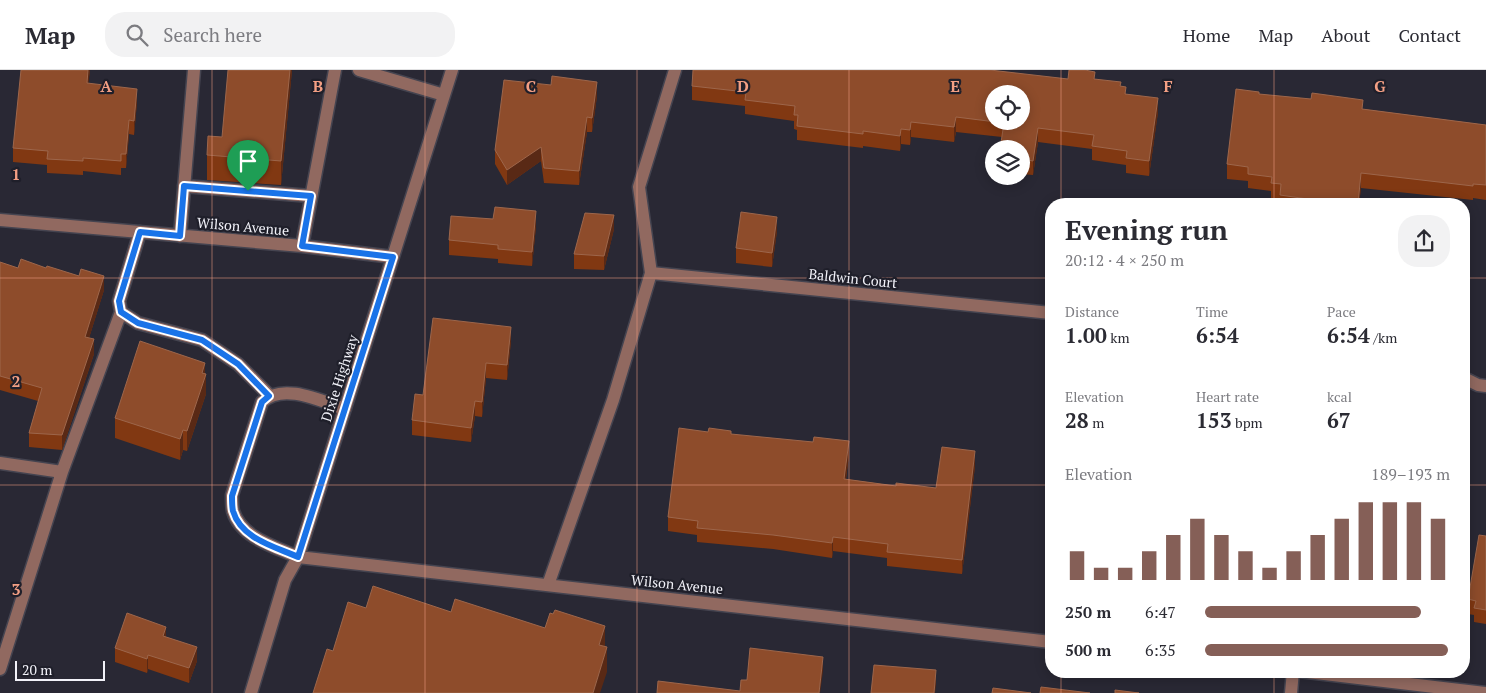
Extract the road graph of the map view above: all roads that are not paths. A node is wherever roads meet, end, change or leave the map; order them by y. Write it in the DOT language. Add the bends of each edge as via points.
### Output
graph roads {
  1 [pos="194,70"];
  2 [pos="335,70"];
  3 [pos="359,70"];
  4 [pos="452,70"];
  5 [pos="674,70"];
  6 [pos="444,95"];
  7 [pos="184,186"];
  8 [pos="311,196"];
  9 [pos="0,220"];
  10 [pos="140,232"];
  11 [pos="180,236"];
  12 [pos="302,246"];
  13 [pos="393,257"];
  14 [pos="651,273"];
  15 [pos="121,312"];
  16 [pos="1045,312"];
  17 [pos="1470,381"];
  18 [pos="1486,386"];
  19 [pos="269,396"];
  20 [pos="345,409"];
  21 [pos="0,463"];
  22 [pos="62,472"];
  23 [pos="298,557"];
  24 [pos="548,584"];
  25 [pos="1045,641"];
  26 [pos="0,669"];
  27 [pos="1292,678"];
  28 [pos="1358,678"];
  29 [pos="251,693"];
  30 [pos="1291,693"];
  31 [pos="1486,693"];
  1 -- 7 [label="street"];
  2 -- 8 [label="street"];
  3 -- 6 [label="street"];
  4 -- 6 [label="street, Dixie Highway"];
  5 -- 14 [label="street" via="639,187"];
  6 -- 13 [label="street, Dixie Highway"];
  7 -- 8 [label="street"];
  7 -- 11 [label="street"];
  8 -- 12 [label="street"];
  9 -- 10 [label="street, Wilson Avenue"];
  10 -- 11 [label="street, Wilson Avenue"];
  10 -- 15 [label="street" via="119,301"];
  11 -- 12 [label="street, Wilson Avenue"];
  12 -- 13 [label="street, Wilson Avenue"];
  13 -- 20 [label="street, Dixie Highway"];
  14 -- 16 [label="street, Baldwin Court"];
  14 -- 24 [label="street" via="613,400"];
  15 -- 19 [label="street" via="138,323 202,340 238,364"];
  15 -- 22 [label="street"];
  17 -- 18 [label="street"];
  19 -- 20 [label="street" via="294,393"];
  19 -- 23 [label="street, Wilson Avenue" via="262,402 232,496 233,511 252,537"];
  20 -- 23 [label="street, Dixie Highway"];
  21 -- 22 [label="street"];
  22 -- 26 [label="street"];
  23 -- 24 [label="street, Wilson Avenue"];
  23 -- 29 [label="street, Dixie Highway" via="286,580"];
  24 -- 25 [label="street, Wilson Avenue"];
  27 -- 30 [label="street"];
  28 -- 31 [label="street"];
}
